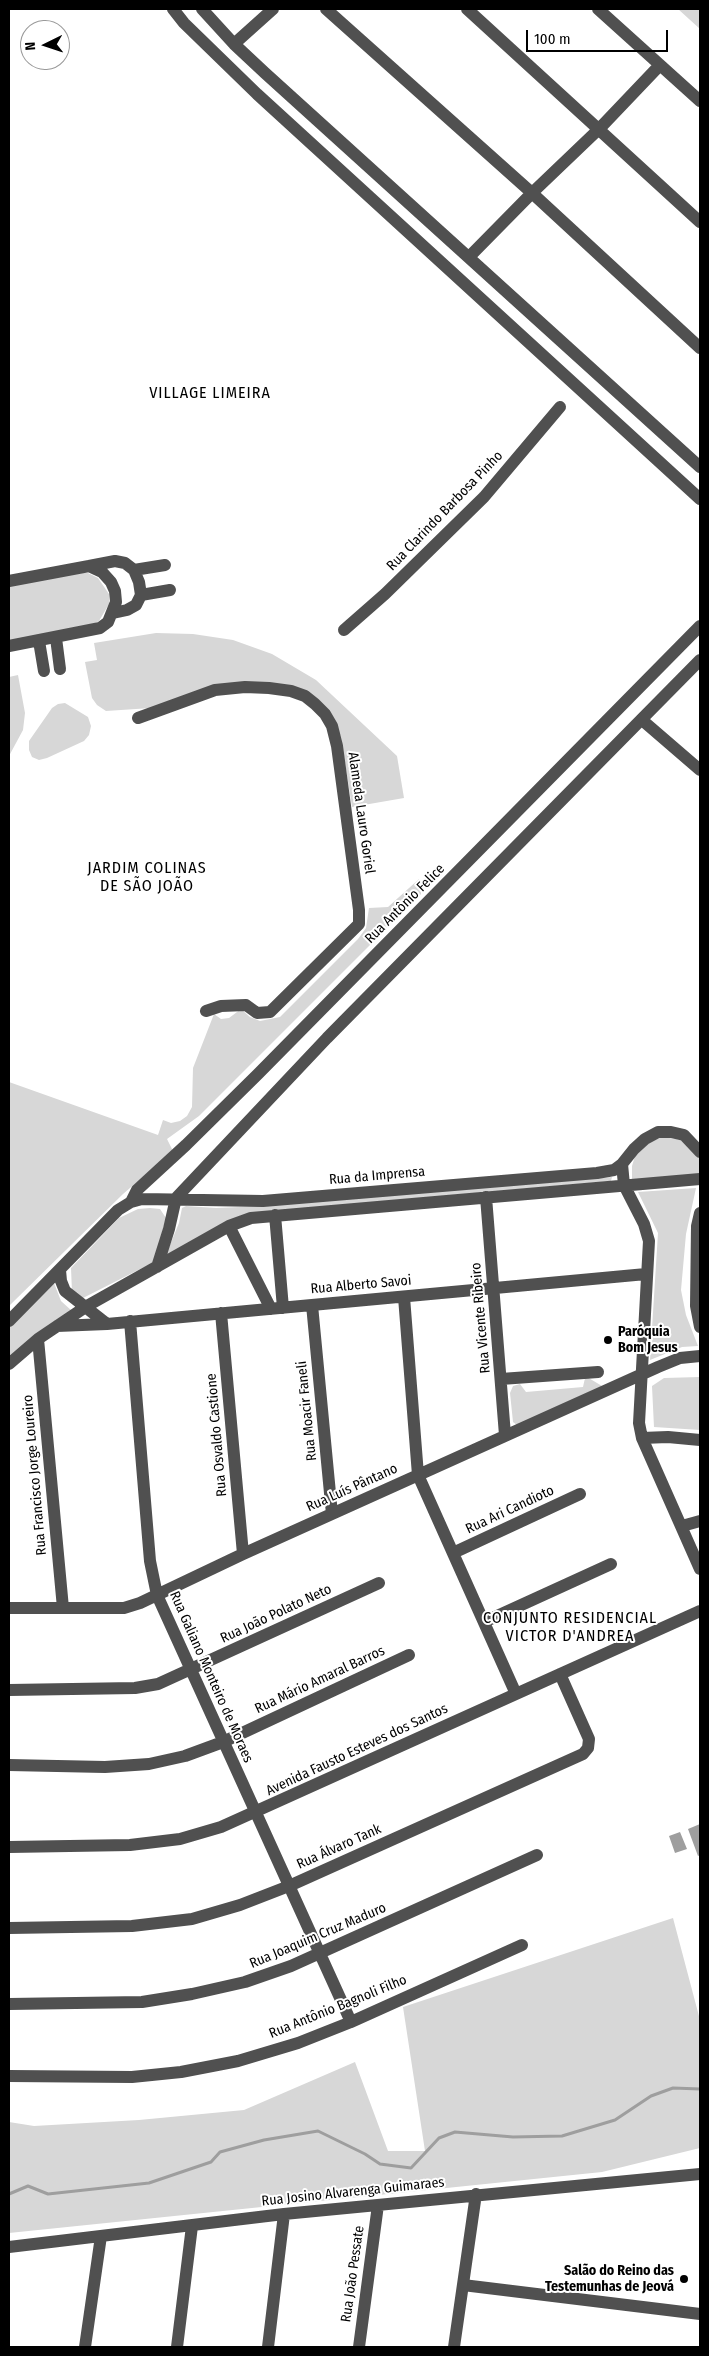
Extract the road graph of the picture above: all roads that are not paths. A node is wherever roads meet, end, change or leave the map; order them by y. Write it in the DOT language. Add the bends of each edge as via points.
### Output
graph roads {
  1 [pos="174,9"];
  2 [pos="202,9"];
  3 [pos="273,9"];
  4 [pos="326,9"];
  5 [pos="467,9"];
  6 [pos="598,9"];
  7 [pos="234,44"];
  8 [pos="660,65"];
  9 [pos="700,102"];
  10 [pos="600,128"];
  11 [pos="532,193"];
  12 [pos="700,222"];
  13 [pos="469,257"];
  14 [pos="700,348"];
  15 [pos="560,407"];
  16 [pos="700,467"];
  17 [pos="700,499"];
  18 [pos="165,565"];
  19 [pos="90,566"];
  20 [pos="134,570"];
  21 [pos="9,581"];
  22 [pos="170,590"];
  23 [pos="141,595"];
  24 [pos="113,613"];
  25 [pos="700,626"];
  26 [pos="344,630"];
  27 [pos="56,638"];
  28 [pos="39,641"];
  29 [pos="9,646"];
  30 [pos="700,660"];
  31 [pos="60,669"];
  32 [pos="44,671"];
  33 [pos="138,718"];
  34 [pos="642,720"];
  35 [pos="700,770"];
  36 [pos="206,1012"];
  37 [pos="700,1152"];
  38 [pos="622,1164"];
  39 [pos="700,1179"];
  40 [pos="624,1185"];
  41 [pos="486,1197"];
  42 [pos="176,1198"];
  43 [pos="131,1202"];
  44 [pos="700,1212"];
  45 [pos="275,1215"];
  46 [pos="230,1226"];
  47 [pos="157,1267"];
  48 [pos="60,1270"];
  49 [pos="646,1274"];
  50 [pos="699,1274"];
  51 [pos="493,1288"];
  52 [pos="404,1297"];
  53 [pos="312,1305"];
  54 [pos="86,1306"];
  55 [pos="277,1308"];
  56 [pos="220,1313"];
  57 [pos="9,1321"];
  58 [pos="130,1322"];
  59 [pos="107,1324"];
  60 [pos="57,1326"];
  61 [pos="700,1327"];
  62 [pos="38,1339"];
  63 [pos="700,1356"];
  64 [pos="9,1364"];
  65 [pos="598,1372"];
  66 [pos="641,1374"];
  67 [pos="501,1379"];
  68 [pos="505,1436"];
  69 [pos="642,1438"];
  70 [pos="700,1440"];
  71 [pos="418,1475"];
  72 [pos="580,1494"];
  73 [pos="332,1514"];
  74 [pos="700,1520"];
  75 [pos="682,1526"];
  76 [pos="453,1553"];
  77 [pos="243,1554"];
  78 [pos="611,1564"];
  79 [pos="700,1569"];
  80 [pos="379,1583"];
  81 [pos="157,1595"];
  82 [pos="9,1608"];
  83 [pos="63,1608"];
  84 [pos="700,1611"];
  85 [pos="484,1622"];
  86 [pos="409,1655"];
  87 [pos="191,1670"];
  88 [pos="560,1674"];
  89 [pos="9,1690"];
  90 [pos="516,1694"];
  91 [pos="223,1742"];
  92 [pos="9,1764"];
  93 [pos="256,1813"];
  94 [pos="9,1847"];
  95 [pos="537,1855"];
  96 [pos="289,1886"];
  97 [pos="9,1928"];
  98 [pos="522,1945"];
  99 [pos="320,1953"];
  100 [pos="9,2004"];
  101 [pos="351,2022"];
  102 [pos="9,2076"];
  103 [pos="700,2174"];
  104 [pos="476,2194"];
  105 [pos="378,2205"];
  106 [pos="284,2214"];
  107 [pos="192,2226"];
  108 [pos="101,2236"];
  109 [pos="9,2247"];
  110 [pos="463,2285"];
  111 [pos="700,2314"];
  112 [pos="85,2347"];
  113 [pos="176,2347"];
  114 [pos="268,2347"];
  115 [pos="359,2347"];
  116 [pos="454,2347"];
  1 -- 17 [label="street" via="184,23 257,94"];
  2 -- 7 [label="street"];
  3 -- 7 [label="street"];
  4 -- 11 [label="street"];
  5 -- 10 [label="street"];
  6 -- 8 [label="street"];
  7 -- 13 [label="street"];
  8 -- 9 [label="street"];
  8 -- 10 [label="street"];
  10 -- 11 [label="street"];
  10 -- 12 [label="street"];
  11 -- 13 [label="street"];
  11 -- 14 [label="street"];
  13 -- 16 [label="street"];
  15 -- 26 [label="street, Rua Clarindo Barbosa Pinho" via="484,497"];
  18 -- 20 [label="street"];
  19 -- 20 [label="street" via="115,561"];
  19 -- 21 [label="street"];
  19 -- 24 [label="street" via="111,582 116,602"];
  20 -- 23 [label="street"];
  22 -- 23 [label="street"];
  23 -- 24 [label="street" via="136,605"];
  24 -- 27 [label="street" via="100,628"];
  25 -- 43 [label="street, Rua Antônio Felice" via="258,1074 137,1190"];
  27 -- 28 [label="street"];
  27 -- 31 [label="street"];
  28 -- 29 [label="street"];
  28 -- 32 [label="street"];
  30 -- 34 [label="street"];
  33 -- 36 [label="street, Alameda Lauro Goriel" via="215,690 245,687 291,691 304,696 325,714 337,746 359,924 270,1012 257,1013 246,1004 221,1006"];
  34 -- 35 [label="street"];
  34 -- 42 [label="street" via="327,1038"];
  37 -- 38 [label="street, Rua da Imprensa" via="684,1135 658,1132 645,1139"];
  38 -- 40 [label="street"];
  38 -- 42 [label="street, Rua da Imprensa" via="614,1170 596,1173 263,1201"];
  39 -- 40 [label="street"];
  40 -- 41 [label="street"];
  40 -- 49 [label="street" via="649,1241"];
  41 -- 45 [label="street"];
  41 -- 51 [label="street, Rua Vicente Ribeiro"];
  42 -- 43 [label="street, Rua da Imprensa"];
  42 -- 47 [label="street"];
  43 -- 48 [label="street, Rua da Imprensa" via="118,1210"];
  44 -- 50 [label="street" via="697,1226"];
  45 -- 46 [label="street" via="251,1218"];
  45 -- 55 [label="street"];
  46 -- 47 [label="street"];
  46 -- 55 [label="street"];
  47 -- 54 [label="street"];
  48 -- 54 [label="street" via="65,1291"];
  48 -- 57 [label="street, Rua da Imprensa"];
  49 -- 51 [label="street, Rua Alberto Savoi"];
  49 -- 66 [label="street"];
  50 -- 61 [label="street" via="696,1306"];
  51 -- 52 [label="street, Rua Alberto Savoi"];
  51 -- 67 [label="street, Rua Vicente Ribeiro"];
  52 -- 53 [label="street, Rua Alberto Savoi"];
  52 -- 71 [label="street"];
  53 -- 55 [label="street, Rua Alberto Savoi"];
  53 -- 73 [label="street, Rua Moacir Faneli"];
  54 -- 59 [label="street"];
  54 -- 60 [label="street"];
  55 -- 56 [label="street, Rua Alberto Savoi"];
  56 -- 58 [label="street, Rua Alberto Savoi"];
  56 -- 77 [label="street, Rua Osvaldo Castione"];
  58 -- 59 [label="street, Rua Alberto Savoi"];
  58 -- 81 [label="street, Rua Galiano Monteiro de Moraes" via="150,1561"];
  59 -- 60 [label="street, Rua Alberto Savoi"];
  60 -- 62 [label="street"];
  62 -- 64 [label="street"];
  62 -- 83 [label="street, Rua Francisco Jorge Loureiro"];
  63 -- 66 [label="street, Rua Luís Pântano" via="680,1358"];
  65 -- 67 [label="street"];
  66 -- 68 [label="street, Rua Luís Pântano"];
  66 -- 69 [label="street" via="639,1423"];
  67 -- 68 [label="street, Rua Vicente Ribeiro"];
  68 -- 71 [label="street, Rua Luís Pântano"];
  69 -- 70 [label="street"];
  69 -- 75 [label="street"];
  71 -- 73 [label="street, Rua Luís Pântano"];
  71 -- 76 [label="street"];
  72 -- 76 [label="street, Rua Ari Candioto"];
  73 -- 77 [label="street, Rua Luís Pântano"];
  74 -- 75 [label="street"];
  75 -- 79 [label="street"];
  76 -- 85 [label="street"];
  77 -- 81 [label="street, Rua Luís Pântano"];
  78 -- 85 [label="street"];
  80 -- 87 [label="street, Rua João Polato Neto"];
  81 -- 83 [label="street, Rua Luís Pântano" via="124,1608"];
  81 -- 87 [label="street, Rua Galiano Monteiro de Moraes"];
  82 -- 83 [label="street, Rua Luís Pântano"];
  84 -- 88 [label="street, Avenida Fausto Esteves dos Santos"];
  85 -- 90 [label="street"];
  86 -- 91 [label="street, Rua Mário Amaral Barros"];
  87 -- 89 [label="street, Rua João Polato Neto" via="158,1684 135,1688"];
  87 -- 91 [label="street, Rua Galiano Monteiro de Moraes"];
  88 -- 90 [label="street, Avenida Fausto Esteves dos Santos"];
  88 -- 96 [label="street, Rua Álvaro Tank" via="589,1739 583,1754"];
  90 -- 93 [label="street, Avenida Fausto Esteves dos Santos"];
  91 -- 92 [label="street, Rua Mário Amaral Barros" via="185,1756 149,1764 106,1767"];
  91 -- 93 [label="street, Rua Galiano Monteiro de Moraes"];
  93 -- 94 [label="street, Avenida Fausto Esteves dos Santos" via="180,1839 130,1845"];
  93 -- 96 [label="street, Rua Galiano Monteiro de Moraes"];
  95 -- 99 [label="street, Rua Joaquim Cruz Maduro"];
  96 -- 97 [label="street, Rua Álvaro Tank" via="240,1905 192,1918 132,1926"];
  96 -- 99 [label="street, Rua Galiano Monteiro de Moraes"];
  98 -- 101 [label="street, Rua Antônio Bagnoli Filho"];
  99 -- 100 [label="street, Rua Joaquim Cruz Maduro" via="245,1982 192,1994 142,2002"];
  99 -- 101 [label="street, Rua Galiano Monteiro de Moraes"];
  101 -- 102 [label="street, Rua Antônio Bagnoli Filho" via="298,2043 238,2061 180,2072 132,2076"];
  103 -- 104 [label="street, Rua Josino Alvarenga Guimaraes"];
  104 -- 105 [label="street, Rua Josino Alvarenga Guimaraes"];
  104 -- 110 [label="street"];
  105 -- 106 [label="street, Rua Josino Alvarenga Guimaraes"];
  105 -- 115 [label="street, Rua João Pessate"];
  106 -- 107 [label="street, Rua Josino Alvarenga Guimaraes"];
  106 -- 114 [label="street"];
  107 -- 108 [label="street, Rua Josino Alvarenga Guimaraes"];
  107 -- 113 [label="street"];
  108 -- 109 [label="street, Rua Josino Alvarenga Guimaraes"];
  108 -- 112 [label="street"];
  110 -- 111 [label="street"];
  110 -- 116 [label="street"];
}
